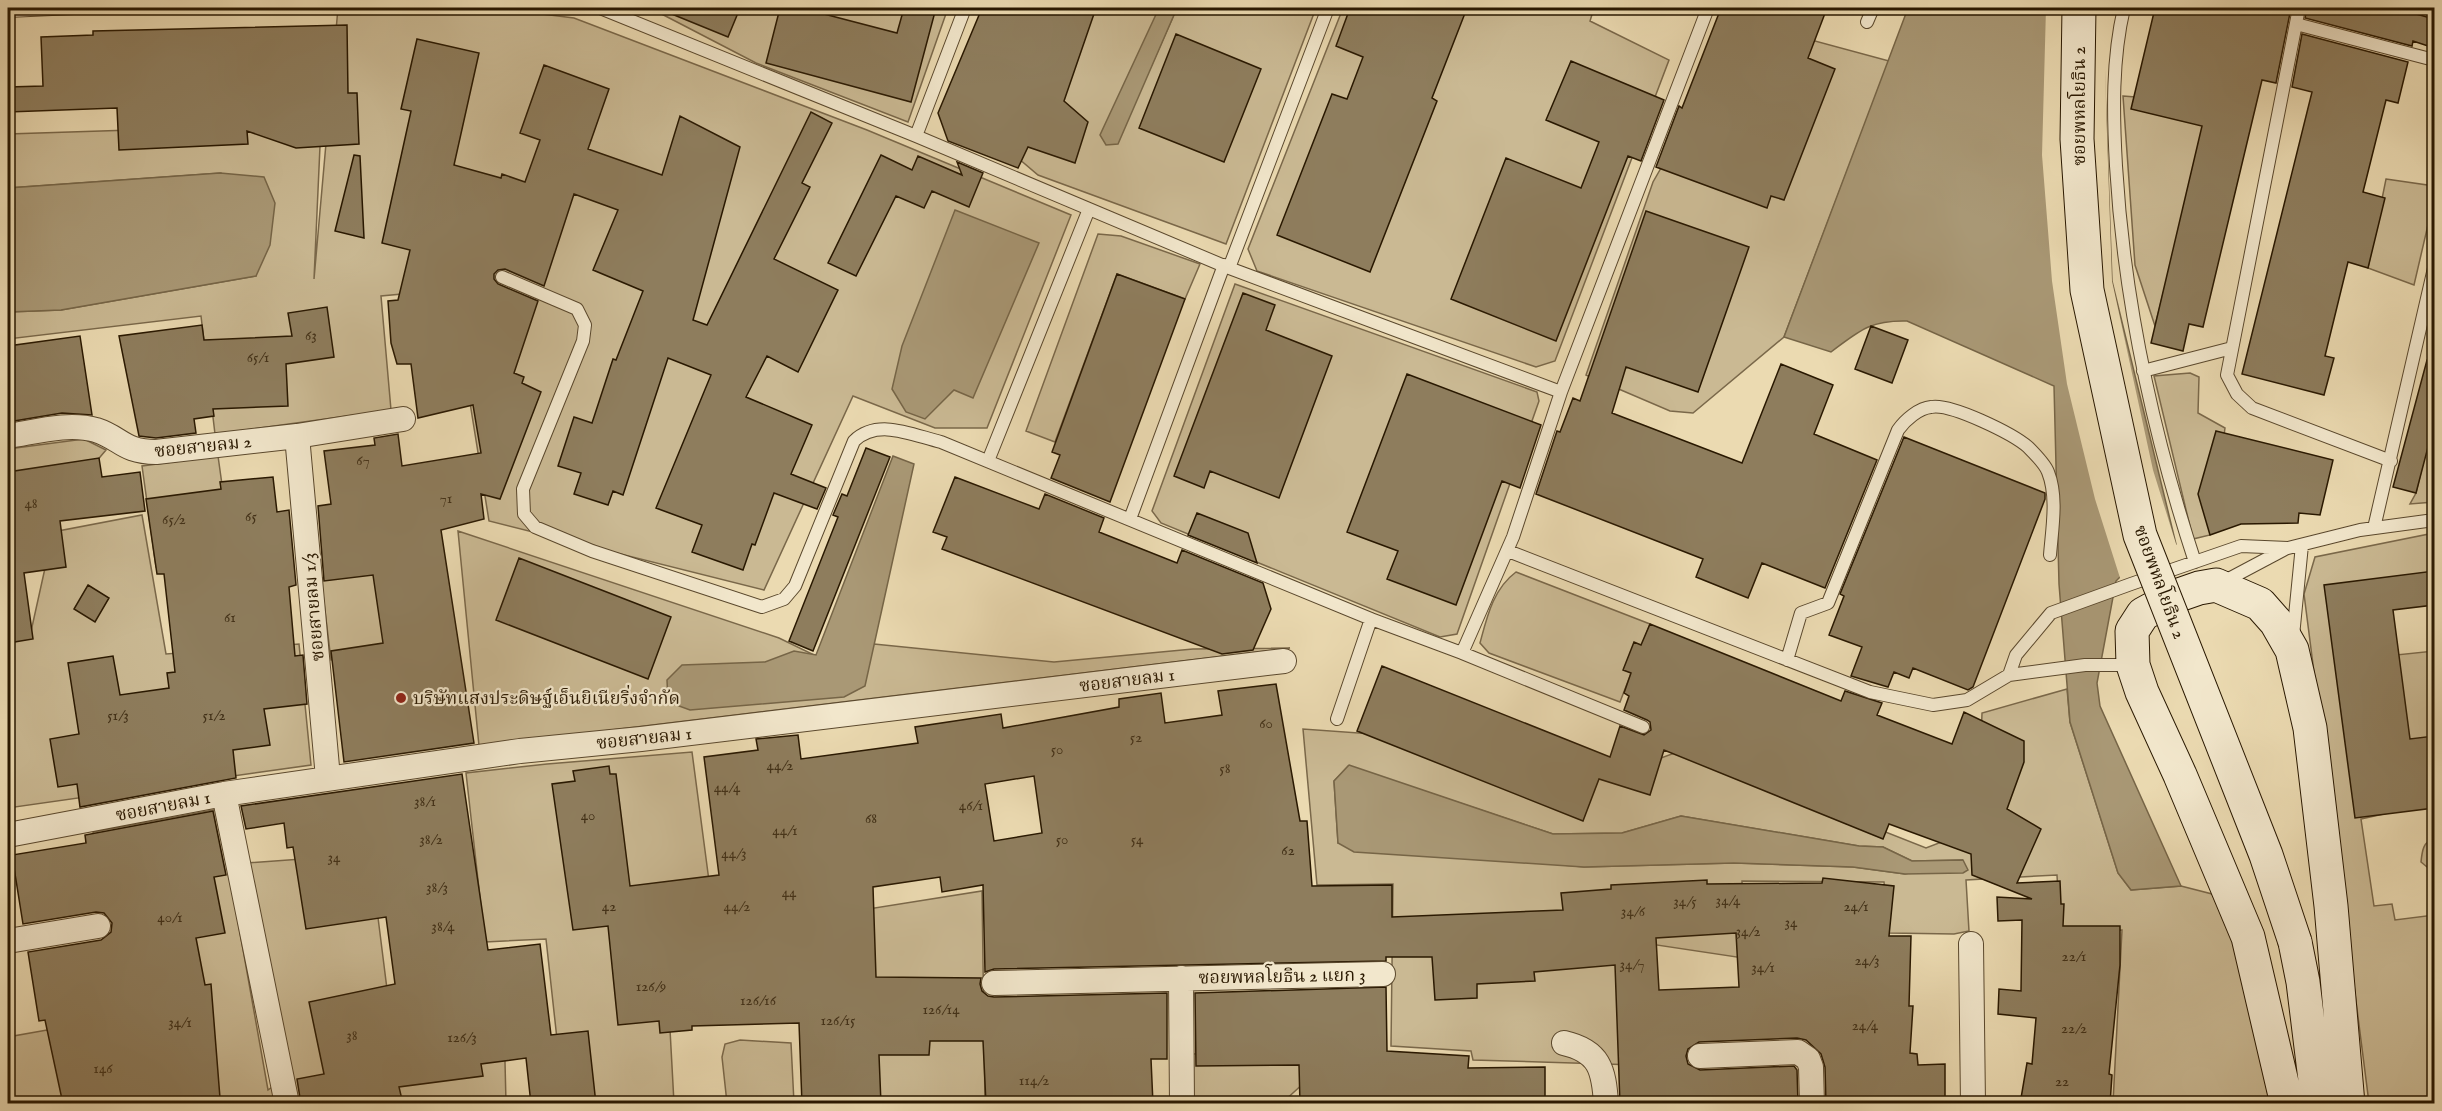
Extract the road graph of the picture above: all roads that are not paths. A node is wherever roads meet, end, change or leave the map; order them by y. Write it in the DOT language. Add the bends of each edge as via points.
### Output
graph roads {
  1 [pos="74,8"];
  2 [pos="600,8"];
  3 [pos="965,8"];
  4 [pos="1328,8"];
  5 [pos="1708,8"];
  6 [pos="1873,8"];
  7 [pos="2079,8"];
  8 [pos="2124,8"];
  9 [pos="2299,8"];
  10 [pos="8,11"];
  11 [pos="1867,22"];
  12 [pos="2296,24"];
  13 [pos="2434,60"];
  14 [pos="916,136"];
  15 [pos="1089,209"];
  16 [pos="1227,267"];
  17 [pos="2434,268"];
  18 [pos="502,277"];
  19 [pos="2232,348"];
  20 [pos="2143,371"];
  21 [pos="1562,392"];
  22 [pos="403,419"];
  23 [pos="8,436"];
  24 [pos="297,436"];
  25 [pos="2391,460"];
  26 [pos="988,461"];
  27 [pos="1130,519"];
  28 [pos="2434,520"];
  29 [pos="2374,528"];
  30 [pos="2302,545"];
  31 [pos="2288,548"];
  32 [pos="1508,551"];
  33 [pos="2050,555"];
  34 [pos="2206,574"];
  35 [pos="1371,619"];
  36 [pos="2292,650"];
  37 [pos="1462,653"];
  38 [pos="1786,660"];
  39 [pos="1284,662"];
  40 [pos="2122,665"];
  41 [pos="2009,675"];
  42 [pos="1337,719"];
  43 [pos="1643,728"];
  44 [pos="328,778"];
  45 [pos="224,794"];
  46 [pos="8,835"];
  47 [pos="98,926"];
  48 [pos="8,941"];
  49 [pos="1971,944"];
  50 [pos="1383,974"];
  51 [pos="1181,978"];
  52 [pos="994,983"];
  53 [pos="1564,1042"];
  54 [pos="1700,1056"];
  55 [pos="287,1104"];
  56 [pos="1182,1104"];
  57 [pos="1606,1104"];
  58 [pos="1812,1104"];
  59 [pos="1973,1104"];
  60 [pos="2287,1104"];
  61 [pos="2318,1104"];
  62 [pos="2348,1104"];
  1 -- 10 [label="lane"];
  2 -- 14 [label="lane"];
  3 -- 14 [label="lane"];
  4 -- 16 [label="lane"];
  5 -- 21 [label="lane"];
  6 -- 11 [label="lane"];
  7 -- 61 [label="street, ซอยพหลโยธิน 2, bridge" via="2077,139 2087,290 2140,535 2266,855 2295,942"];
  8 -- 20 [label="lane" via="2117,37 2114,122 2119,225"];
  9 -- 12 [label="lane"];
  12 -- 13 [label="lane"];
  12 -- 19 [label="lane"];
  14 -- 15 [label="lane"];
  15 -- 16 [label="lane"];
  15 -- 26 [label="lane"];
  16 -- 21 [label="lane"];
  16 -- 27 [label="lane"];
  17 -- 25 [label="lane"];
  18 -- 26 [label="lane" via="577,309 585,325 583,340 523,489 524,514 536,527 592,551 762,608 784,599 795,586 854,441 863,432 885,428 941,442"];
  19 -- 20 [label="lane"];
  19 -- 25 [label="lane" via="2227,375 2237,394 2252,408"];
  20 -- 34 [label="lane" via="2176,502"];
  21 -- 32 [label="lane"];
  22 -- 24 [label="street, ซอยสายลม 2"];
  23 -- 24 [label="street, ซอยสายลม 2" via="71,427 96,430 129,449 148,452"];
  24 -- 44 [label="street, ซอยสายลม 1/3"];
  25 -- 29 [label="lane"];
  26 -- 27 [label="lane"];
  27 -- 35 [label="lane"];
  28 -- 29 [label="lane"];
  29 -- 30 [label="lane"];
  30 -- 31 [label="lane"];
  30 -- 36 [label="lane"];
  31 -- 34 [label="lane"];
  31 -- 34 [label="lane" via="2241,546"];
  32 -- 37 [label="lane"];
  32 -- 38 [label="lane"];
  33 -- 38 [label="lane" via="2053,494 2048,471 2028,447 1979,420 1945,407 1929,406 1904,421 1898,430 1828,603 1801,613"];
  34 -- 36 [label="street" via="2260,604"];
  34 -- 40 [label="street" via="2199,588 2144,614 2132,631"];
  34 -- 41 [label="lane" via="2131,584 2052,613 2016,655"];
  35 -- 37 [label="lane"];
  35 -- 42 [label="lane"];
  36 -- 62 [label="street" via="2310,728"];
  37 -- 43 [label="lane"];
  38 -- 41 [label="lane" via="1870,692 1933,705 1967,700"];
  39 -- 44 [label="street, ซอยสายลม 1" via="520,751"];
  40 -- 41 [label="lane" via="2085,665"];
  40 -- 60 [label="street" via="2142,692 2248,937"];
  44 -- 45 [label="street, ซอยสายลม 1"];
  45 -- 46 [label="street, ซอยสายลม 1"];
  45 -- 55 [label="street"];
  47 -- 48 [label="street"];
  49 -- 59 [label="street"];
  50 -- 51 [label="street, ซอยพหลโยธิน 2 แยก 3"];
  51 -- 52 [label="street, ซอยพหลโยธิน 2 แยก 3"];
  51 -- 56 [label="street, ซอยพหลโยธิน 2 แยก 3"];
  53 -- 57 [label="street" via="1582,1047 1593,1057 1602,1071"];
  54 -- 58 [label="street" via="1798,1052 1811,1067"];
}
